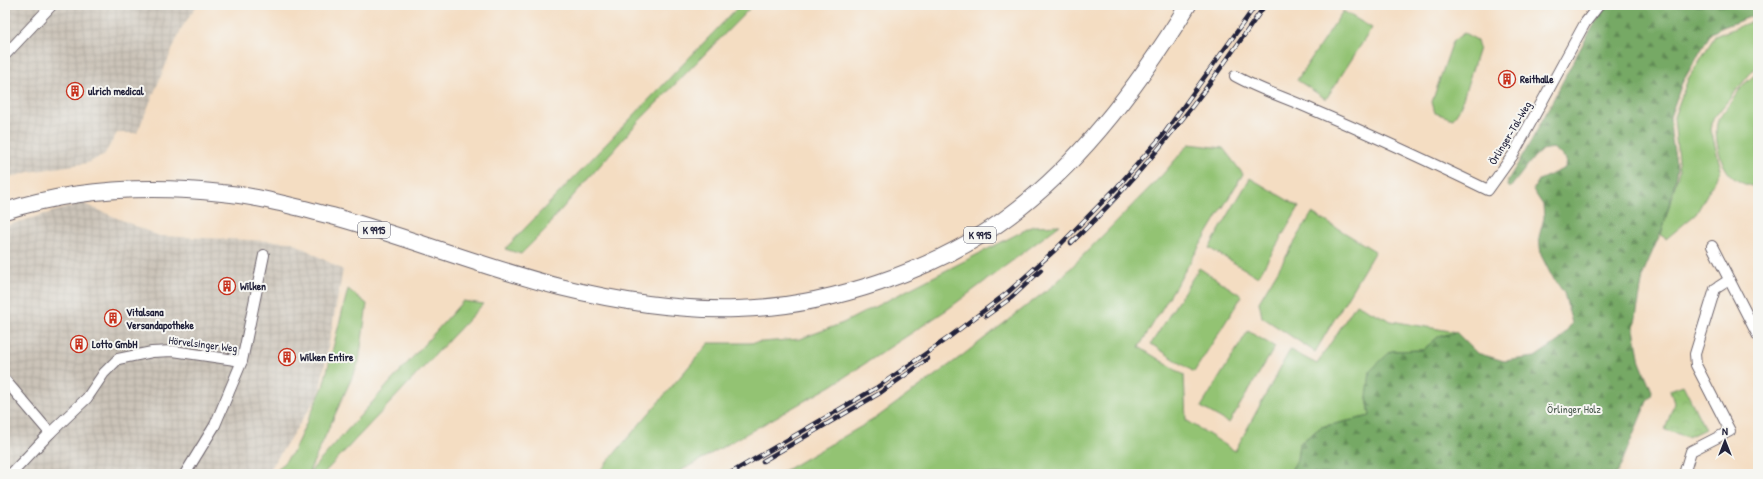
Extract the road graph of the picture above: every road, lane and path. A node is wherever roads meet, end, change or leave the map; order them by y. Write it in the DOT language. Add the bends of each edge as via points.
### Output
graph roads {
  1 [pos="52,5"];
  2 [pos="1188,5"];
  3 [pos="1599,5"];
  4 [pos="5,55"];
  5 [pos="1235,76"];
  6 [pos="5,211"];
  7 [pos="1712,246"];
  8 [pos="264,255"];
  9 [pos="1729,280"];
  10 [pos="1758,336"];
  11 [pos="242,361"];
  12 [pos="5,380"];
  13 [pos="50,433"];
  14 [pos="11,474"];
  15 [pos="185,474"];
  16 [pos="1684,474"];
  1 -- 4 [label="street"];
  2 -- 6 [label="main road, K 9915" via="1130,91 1075,156 1009,216 966,244 924,265 875,284 793,304 739,309 696,309 644,303 560,287 333,217 224,193 133,189 82,194 25,204"];
  3 -- 5 [label="street, Örlinger-Tal-Weg" via="1585,23 1513,155 1488,190 1396,146 1254,87"];
  7 -- 9 [label="street"];
  8 -- 11 [label="street, Hörvelsinger Weg"];
  9 -- 10 [label="street"];
  9 -- 16 [label="street" via="1715,289 1695,354 1696,365 1730,430 1691,451"];
  11 -- 13 [label="street, Hörvelsinger Weg" via="173,351 152,352 118,359 104,373 87,398"];
  11 -- 15 [label="street, Hörvelsinger Weg" via="216,425"];
  12 -- 13 [label="street"];
  13 -- 14 [label="street, Hörvelsinger Weg"];
}
